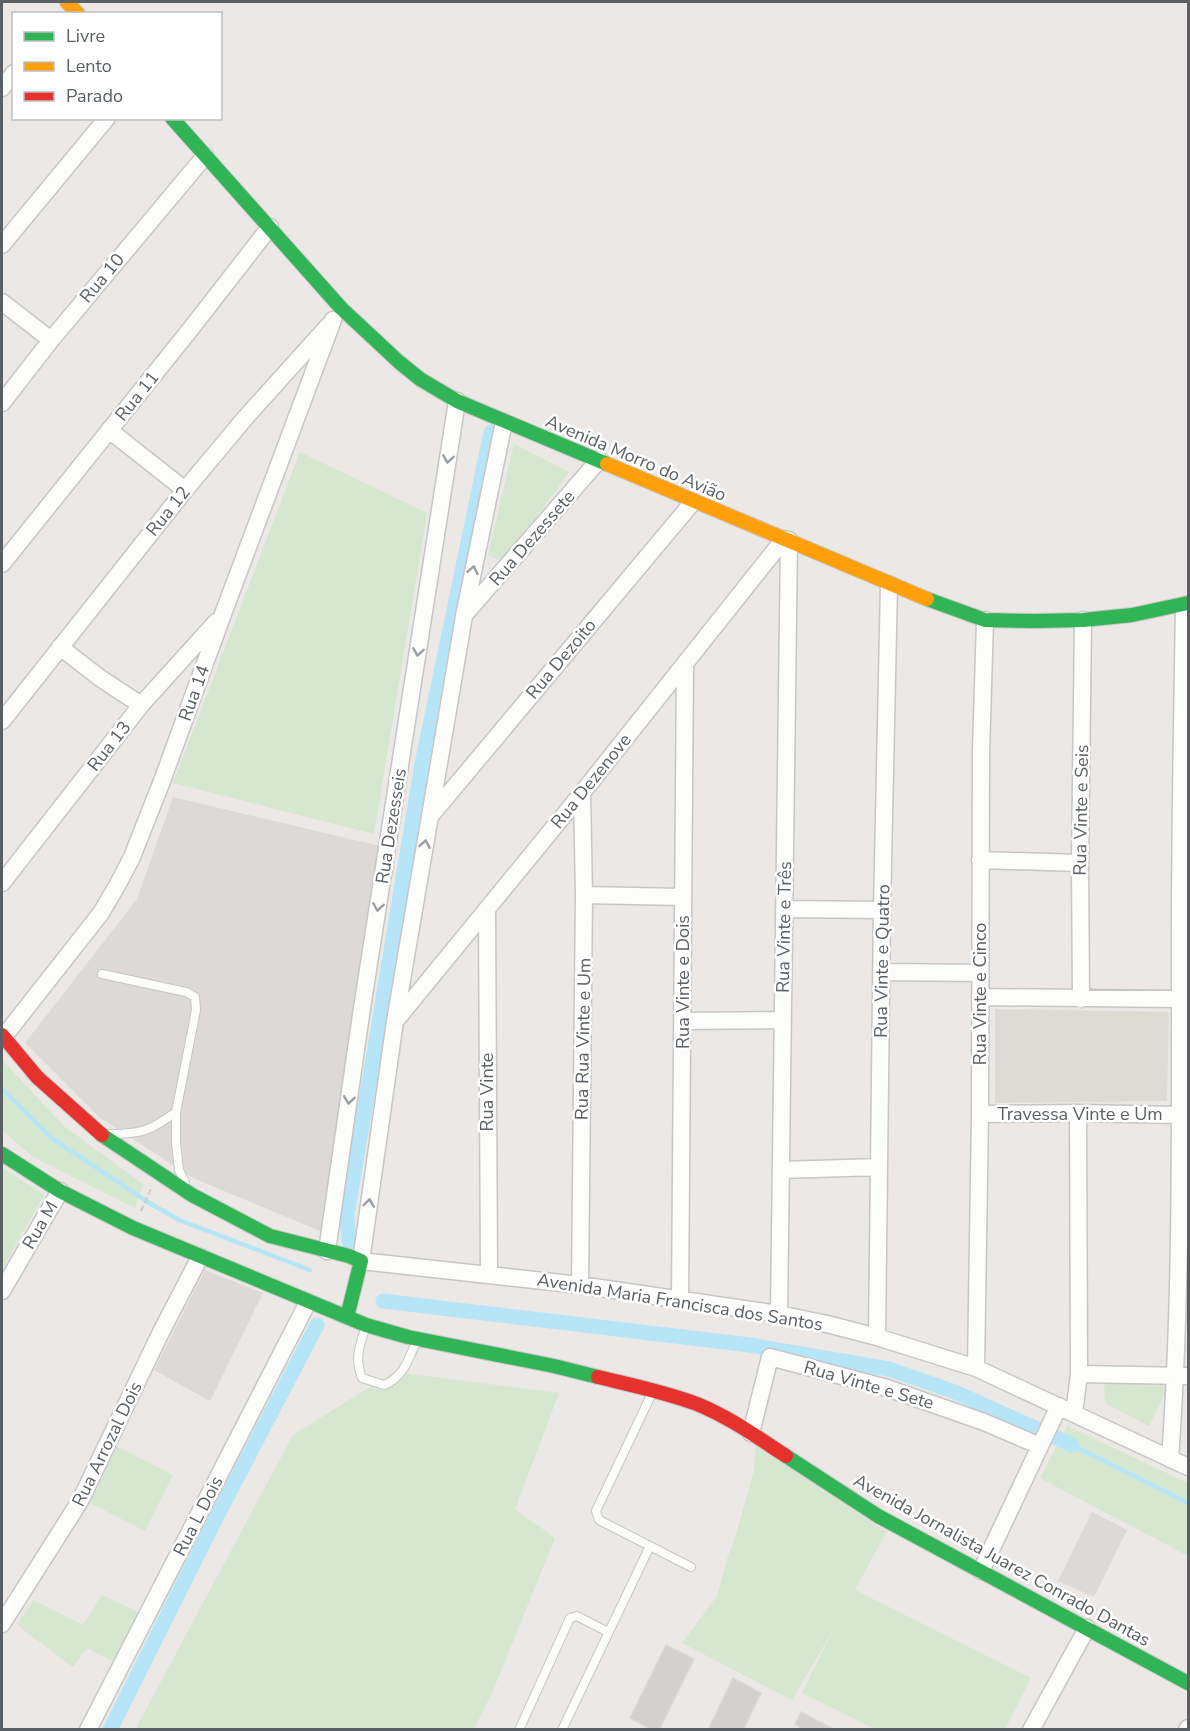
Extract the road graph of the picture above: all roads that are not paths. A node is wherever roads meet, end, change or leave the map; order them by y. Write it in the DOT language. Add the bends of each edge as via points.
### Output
graph roads {
  1 [pos="12,76"];
  2 [pos="2,88"];
  3 [pos="105,120"];
  4 [pos="174,120"];
  5 [pos="205,156"];
  6 [pos="270,227"];
  7 [pos="2,245"];
  8 [pos="2,302"];
  9 [pos="337,314"];
  10 [pos="51,340"];
  11 [pos="457,401"];
  12 [pos="2,403"];
  13 [pos="504,422"];
  14 [pos="109,430"];
  15 [pos="599,460"];
  16 [pos="185,490"];
  17 [pos="693,502"];
  18 [pos="786,540"];
  19 [pos="4,556"];
  20 [pos="889,584"];
  21 [pos="1186,604"];
  22 [pos="223,614"];
  23 [pos="464,616"];
  24 [pos="985,620"];
  25 [pos="1083,620"];
  26 [pos="60,647"];
  27 [pos="685,664"];
  28 [pos="141,705"];
  29 [pos="2,721"];
  30 [pos="582,793"];
  31 [pos="430,816"];
  32 [pos="980,860"];
  33 [pos="1080,863"];
  34 [pos="2,883"];
  35 [pos="585,896"];
  36 [pos="683,897"];
  37 [pos="784,909"];
  38 [pos="487,910"];
  39 [pos="882,910"];
  40 [pos="882,972"];
  41 [pos="980,973"];
  42 [pos="102,974"];
  43 [pos="980,997"];
  44 [pos="1081,999"];
  45 [pos="1180,999"];
  46 [pos="782,1020"];
  47 [pos="395,1021"];
  48 [pos="682,1021"];
  49 [pos="2,1037"];
  50 [pos="1184,1061"];
  51 [pos="176,1112"];
  52 [pos="1078,1113"];
  53 [pos="980,1114"];
  54 [pos="1180,1115"];
  55 [pos="101,1134"];
  56 [pos="2,1154"];
  57 [pos="879,1167"];
  58 [pos="781,1170"];
  59 [pos="60,1191"];
  60 [pos="192,1195"];
  61 [pos="327,1251"];
  62 [pos="200,1257"];
  63 [pos="361,1261"];
  64 [pos="489,1274"];
  65 [pos="580,1285"];
  66 [pos="2,1291"];
  67 [pos="681,1300"];
  68 [pos="308,1302"];
  69 [pos="779,1314"];
  70 [pos="347,1317"];
  71 [pos="366,1325"];
  72 [pos="877,1337"];
  73 [pos="417,1339"];
  74 [pos="976,1368"];
  75 [pos="1078,1374"];
  76 [pos="1182,1376"];
  77 [pos="653,1390"];
  78 [pos="1066,1410"];
  79 [pos="751,1432"];
  80 [pos="1040,1446"];
  81 [pos="1170,1459"];
  82 [pos="1188,1467"];
  83 [pos="650,1546"];
  84 [pos="691,1567"];
  85 [pos="981,1571"];
  86 [pos="2,1624"];
  87 [pos="1087,1628"];
  88 [pos="608,1632"];
  89 [pos="1188,1683"];
  90 [pos="88,1730"];
  91 [pos="519,1730"];
  92 [pos="562,1730"];
  93 [pos="1031,1730"];
  1 -- 2 [label="street"];
  3 -- 7 [label="street"];
  4 -- 5 [label="street, Avenida Morro do Avião"];
  5 -- 6 [label="street, Avenida Morro do Avião"];
  5 -- 10 [label="street, Rua 10"];
  6 -- 9 [label="street, Avenida Morro do Avião"];
  6 -- 14 [label="street, Rua 11"];
  8 -- 10 [label="street"];
  9 -- 11 [label="street, Avenida Morro do Avião" via="420,379"];
  9 -- 16 [label="street, Rua 12"];
  9 -- 22 [label="street, Rua 14"];
  10 -- 12 [label="street, Rua 10"];
  11 -- 13 [label="street, Avenida Morro do Avião"];
  11 -- 61 [label="street, Rua Dezesseis, one-way"];
  13 -- 15 [label="street, Avenida Morro do Avião"];
  23 -- 13 [label="street, Rua Dezesseis, one-way"];
  14 -- 16 [label="street"];
  14 -- 19 [label="street, Rua 11"];
  15 -- 17 [label="street, Avenida Morro do Avião"];
  15 -- 23 [label="street, Rua Dezessete"];
  16 -- 26 [label="street, Rua 12"];
  17 -- 18 [label="street, Avenida Morro do Avião"];
  17 -- 31 [label="street, Rua Dezoito"];
  18 -- 20 [label="street, Avenida Morro do Avião"];
  18 -- 27 [label="street, Rua Dezenove"];
  18 -- 37 [label="street, Rua Vinte e Três"];
  20 -- 24 [label="street, Avenida Morro do Avião"];
  20 -- 39 [label="street, Rua Vinte e Quatro"];
  21 -- 25 [label="street, Avenida Morro do Avião"];
  21 -- 45 [label="street"];
  22 -- 28 [label="street, Rua 13"];
  22 -- 49 [label="street, Rua 14" via="162,781 118,884 84,936"];
  23 -- 31 [label="street, Rua Dezesseis"];
  24 -- 25 [label="street, Avenida Morro do Avião"];
  24 -- 32 [label="street, Rua Vinte e Cinco"];
  25 -- 33 [label="street, Rua Vinte e Seis"];
  26 -- 28 [label="street"];
  26 -- 29 [label="street, Rua 12"];
  27 -- 30 [label="street, Rua Dezenove"];
  27 -- 36 [label="street, Rua Vinte e Dois"];
  28 -- 34 [label="street, Rua 13"];
  30 -- 35 [label="street, Rua Rua Vinte e Um"];
  30 -- 38 [label="street, Rua Dezenove"];
  47 -- 31 [label="street, Rua Dezesseis, one-way"];
  32 -- 33 [label="street"];
  32 -- 41 [label="street, Rua Vinte e Cinco"];
  33 -- 44 [label="street, Rua Vinte e Seis"];
  35 -- 36 [label="street"];
  35 -- 65 [label="street, Rua Rua Vinte e Um"];
  36 -- 48 [label="street, Rua Vinte e Dois"];
  37 -- 39 [label="street"];
  37 -- 46 [label="street, Rua Vinte e Três"];
  38 -- 47 [label="street, Rua Dezenove"];
  38 -- 64 [label="street, Rua Vinte"];
  39 -- 40 [label="street, Rua Vinte e Quatro"];
  40 -- 41 [label="street"];
  40 -- 57 [label="street, Rua Vinte e Quatro"];
  41 -- 43 [label="street, Rua Vinte e Cinco"];
  42 -- 51 [label="lane" via="195,997 196,1010"];
  43 -- 44 [label="street"];
  43 -- 53 [label="street, Rua Vinte e Cinco"];
  44 -- 45 [label="street"];
  45 -- 50 [label="street"];
  46 -- 48 [label="street"];
  46 -- 58 [label="street, Rua Vinte e Três"];
  63 -- 47 [label="street, Rua Dezesseis, one-way"];
  48 -- 67 [label="street, Rua Vinte e Dois"];
  49 -- 55 [label="street" via="37,1077"];
  50 -- 54 [label="street"];
  51 -- 55 [label="lane" via="154,1128 132,1134"];
  51 -- 60 [label="lane" via="179,1170"];
  52 -- 53 [label="street, Travessa Vinte e Um"];
  52 -- 54 [label="street, Travessa Vinte e Um"];
  52 -- 75 [label="street"];
  53 -- 74 [label="street, Rua Vinte e Cinco"];
  54 -- 76 [label="street"];
  55 -- 60 [label="street"];
  56 -- 59 [label="street, Avenida Jornalista Juarez Conrado Dantas"];
  57 -- 58 [label="street"];
  57 -- 72 [label="street, Rua Vinte e Quatro"];
  58 -- 69 [label="street, Rua Vinte e Três"];
  59 -- 62 [label="street, Avenida Jornalista Juarez Conrado Dantas"];
  59 -- 66 [label="street, Rua M"];
  60 -- 61 [label="street" via="270,1236"];
  61 -- 63 [label="street"];
  62 -- 68 [label="street, Avenida Jornalista Juarez Conrado Dantas"];
  62 -- 86 [label="street, Rua Arrozal Dois" via="80,1501"];
  63 -- 64 [label="street, Avenida Maria Francisca dos Santos"];
  63 -- 70 [label="street"];
  64 -- 65 [label="street, Avenida Maria Francisca dos Santos"];
  65 -- 67 [label="street, Avenida Maria Francisca dos Santos"];
  67 -- 69 [label="street, Avenida Maria Francisca dos Santos"];
  68 -- 70 [label="street, Avenida Jornalista Juarez Conrado Dantas"];
  68 -- 90 [label="street, Rua L Dois"];
  69 -- 72 [label="street, Avenida Maria Francisca dos Santos"];
  70 -- 71 [label="street, Avenida Jornalista Juarez Conrado Dantas"];
  71 -- 73 [label="street, Avenida Jornalista Juarez Conrado Dantas"];
  71 -- 73 [label="lane" via="357,1365 362,1378 384,1385 401,1374"];
  72 -- 74 [label="street, Avenida Maria Francisca dos Santos"];
  73 -- 77 [label="street, Avenida Jornalista Juarez Conrado Dantas"];
  74 -- 78 [label="street, Avenida Maria Francisca dos Santos"];
  75 -- 76 [label="street"];
  75 -- 78 [label="street"];
  76 -- 81 [label="street"];
  77 -- 79 [label="street, Avenida Jornalista Juarez Conrado Dantas" via="697,1404"];
  77 -- 83 [label="lane" via="596,1511 599,1520"];
  78 -- 80 [label="street"];
  78 -- 81 [label="street, Avenida Maria Francisca dos Santos"];
  79 -- 80 [label="street, Rua Vinte e Sete" via="770,1357 887,1388"];
  79 -- 85 [label="street, Avenida Jornalista Juarez Conrado Dantas" via="878,1516"];
  80 -- 85 [label="street"];
  81 -- 82 [label="street, Avenida Maria Francisca dos Santos"];
  83 -- 84 [label="lane"];
  83 -- 88 [label="lane"];
  85 -- 87 [label="street, Avenida Jornalista Juarez Conrado Dantas"];
  87 -- 89 [label="street, Avenida Jornalista Juarez Conrado Dantas"];
  87 -- 93 [label="street"];
  88 -- 91 [label="lane" via="577,1616 570,1618"];
  88 -- 92 [label="lane"];
}
